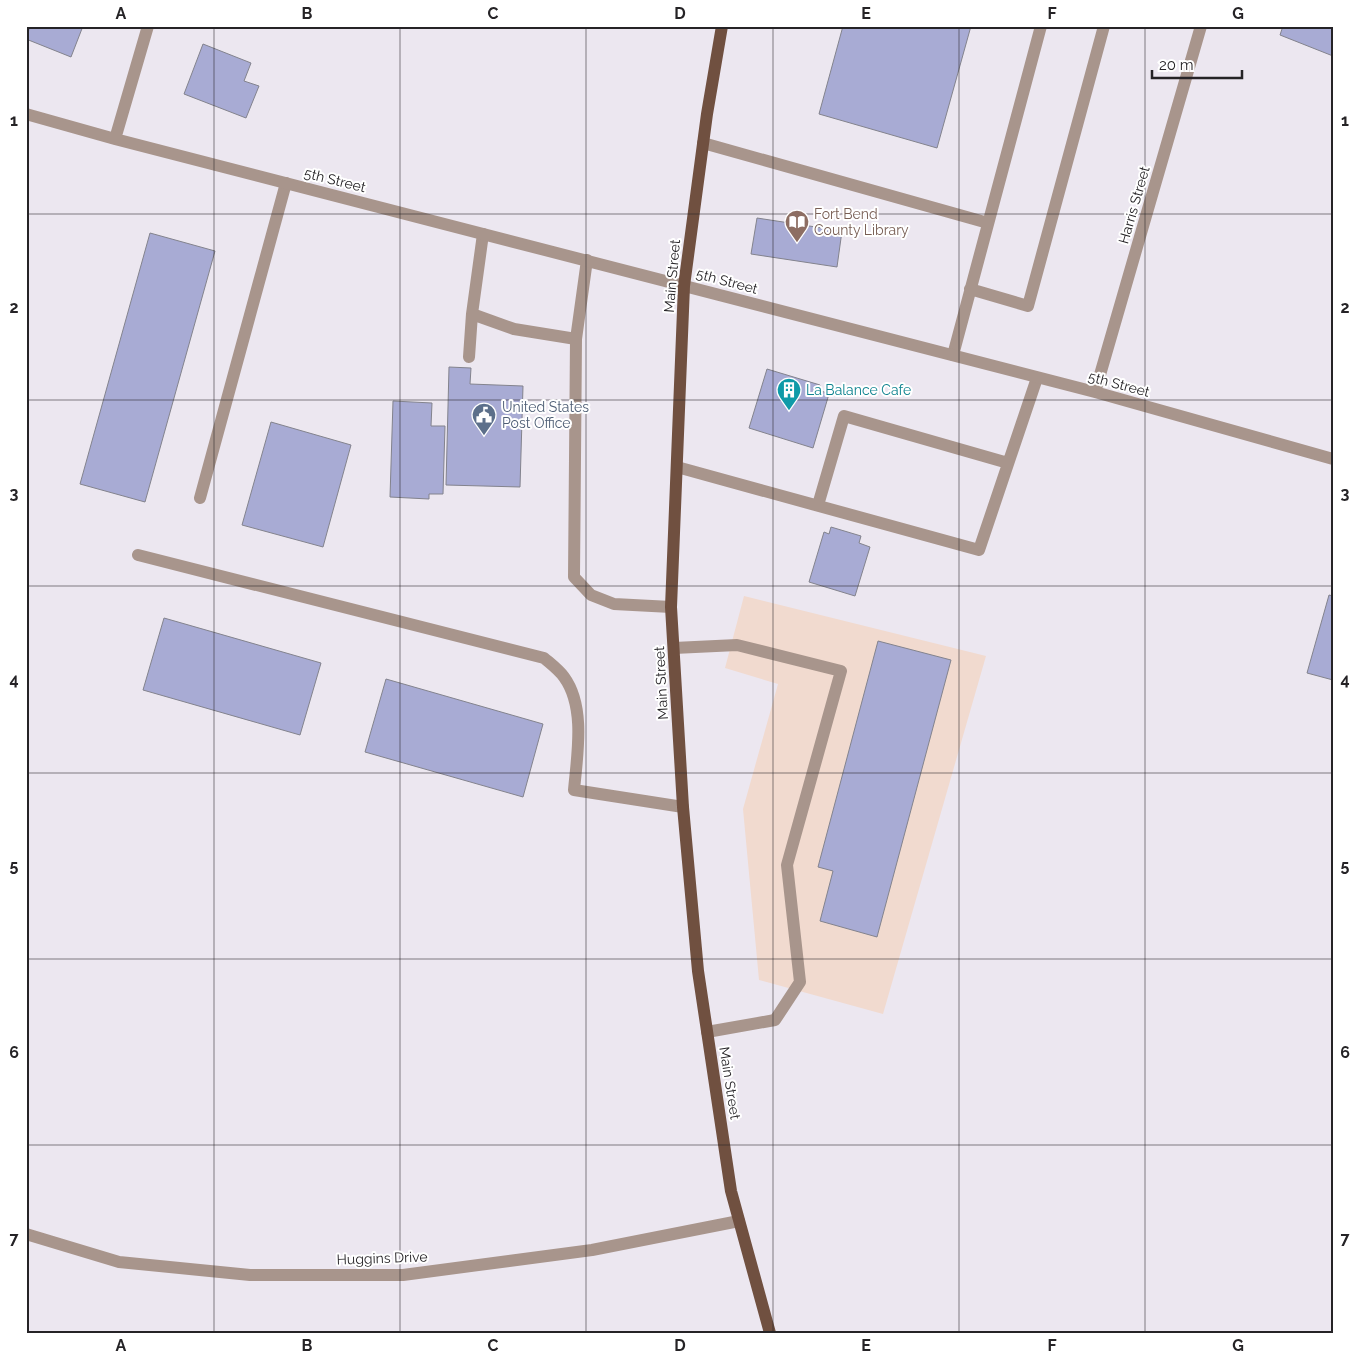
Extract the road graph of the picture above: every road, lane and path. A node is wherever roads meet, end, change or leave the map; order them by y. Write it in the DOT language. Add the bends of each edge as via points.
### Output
graph roads {
  1 [pos="148,26"];
  2 [pos="722,26"];
  3 [pos="1041,26"];
  4 [pos="1104,26"];
  5 [pos="1201,26"];
  6 [pos="26,114"];
  7 [pos="115,139"];
  8 [pos="703,143"];
  9 [pos="286,183"];
  10 [pos="988,223"];
  11 [pos="484,234"];
  12 [pos="587,260"];
  13 [pos="684,286"];
  14 [pos="970,289"];
  15 [pos="472,314"];
  16 [pos="576,339"];
  17 [pos="953,355"];
  18 [pos="469,357"];
  19 [pos="1037,378"];
  20 [pos="1095,392"];
  21 [pos="1333,459"];
  22 [pos="1008,463"];
  23 [pos="677,468"];
  24 [pos="200,498"];
  25 [pos="818,505"];
  26 [pos="138,555"];
  27 [pos="671,607"];
  28 [pos="674,648"];
  29 [pos="682,807"];
  30 [pos="707,1032"];
  31 [pos="740,1221"];
  32 [pos="26,1234"];
  33 [pos="770,1333"];
  1 -- 7 [label="street"];
  2 -- 8 [label="main road, Main Street"];
  3 -- 10 [label="street"];
  4 -- 14 [label="street" via="1028,306"];
  5 -- 20 [label="street, Harris Street"];
  6 -- 7 [label="street, 5th Street"];
  7 -- 9 [label="street, 5th Street"];
  8 -- 10 [label="street"];
  8 -- 13 [label="main road, Main Street"];
  9 -- 11 [label="street, 5th Street"];
  9 -- 24 [label="street"];
  10 -- 14 [label="street"];
  11 -- 12 [label="street, 5th Street"];
  11 -- 15 [label="street"];
  12 -- 13 [label="street, 5th Street"];
  12 -- 16 [label="street"];
  13 -- 17 [label="street, 5th Street"];
  13 -- 23 [label="main road, Main Street"];
  14 -- 17 [label="street"];
  15 -- 16 [label="street" via="514,329"];
  15 -- 18 [label="street"];
  16 -- 27 [label="street" via="574,577 591,595 614,604"];
  17 -- 19 [label="street, 5th Street"];
  19 -- 20 [label="street, 5th Street"];
  19 -- 22 [label="street"];
  20 -- 21 [label="street, 5th Street"];
  22 -- 25 [label="street" via="980,550"];
  22 -- 25 [label="street" via="844,416"];
  23 -- 25 [label="street"];
  23 -- 27 [label="main road, Main Street"];
  26 -- 29 [label="street" via="544,658 564,677 574,699 579,728 574,790"];
  27 -- 28 [label="main road, Main Street"];
  28 -- 29 [label="main road, Main Street"];
  28 -- 30 [label="street" via="737,644 840,672 787,865 800,982 775,1020"];
  29 -- 30 [label="main road, Main Street"];
  30 -- 31 [label="main road, Main Street" via="731,1191"];
  31 -- 32 [label="street, Huggins Drive" via="592,1250 403,1275 250,1275 120,1262"];
  31 -- 33 [label="main road, Main Street"];
}
